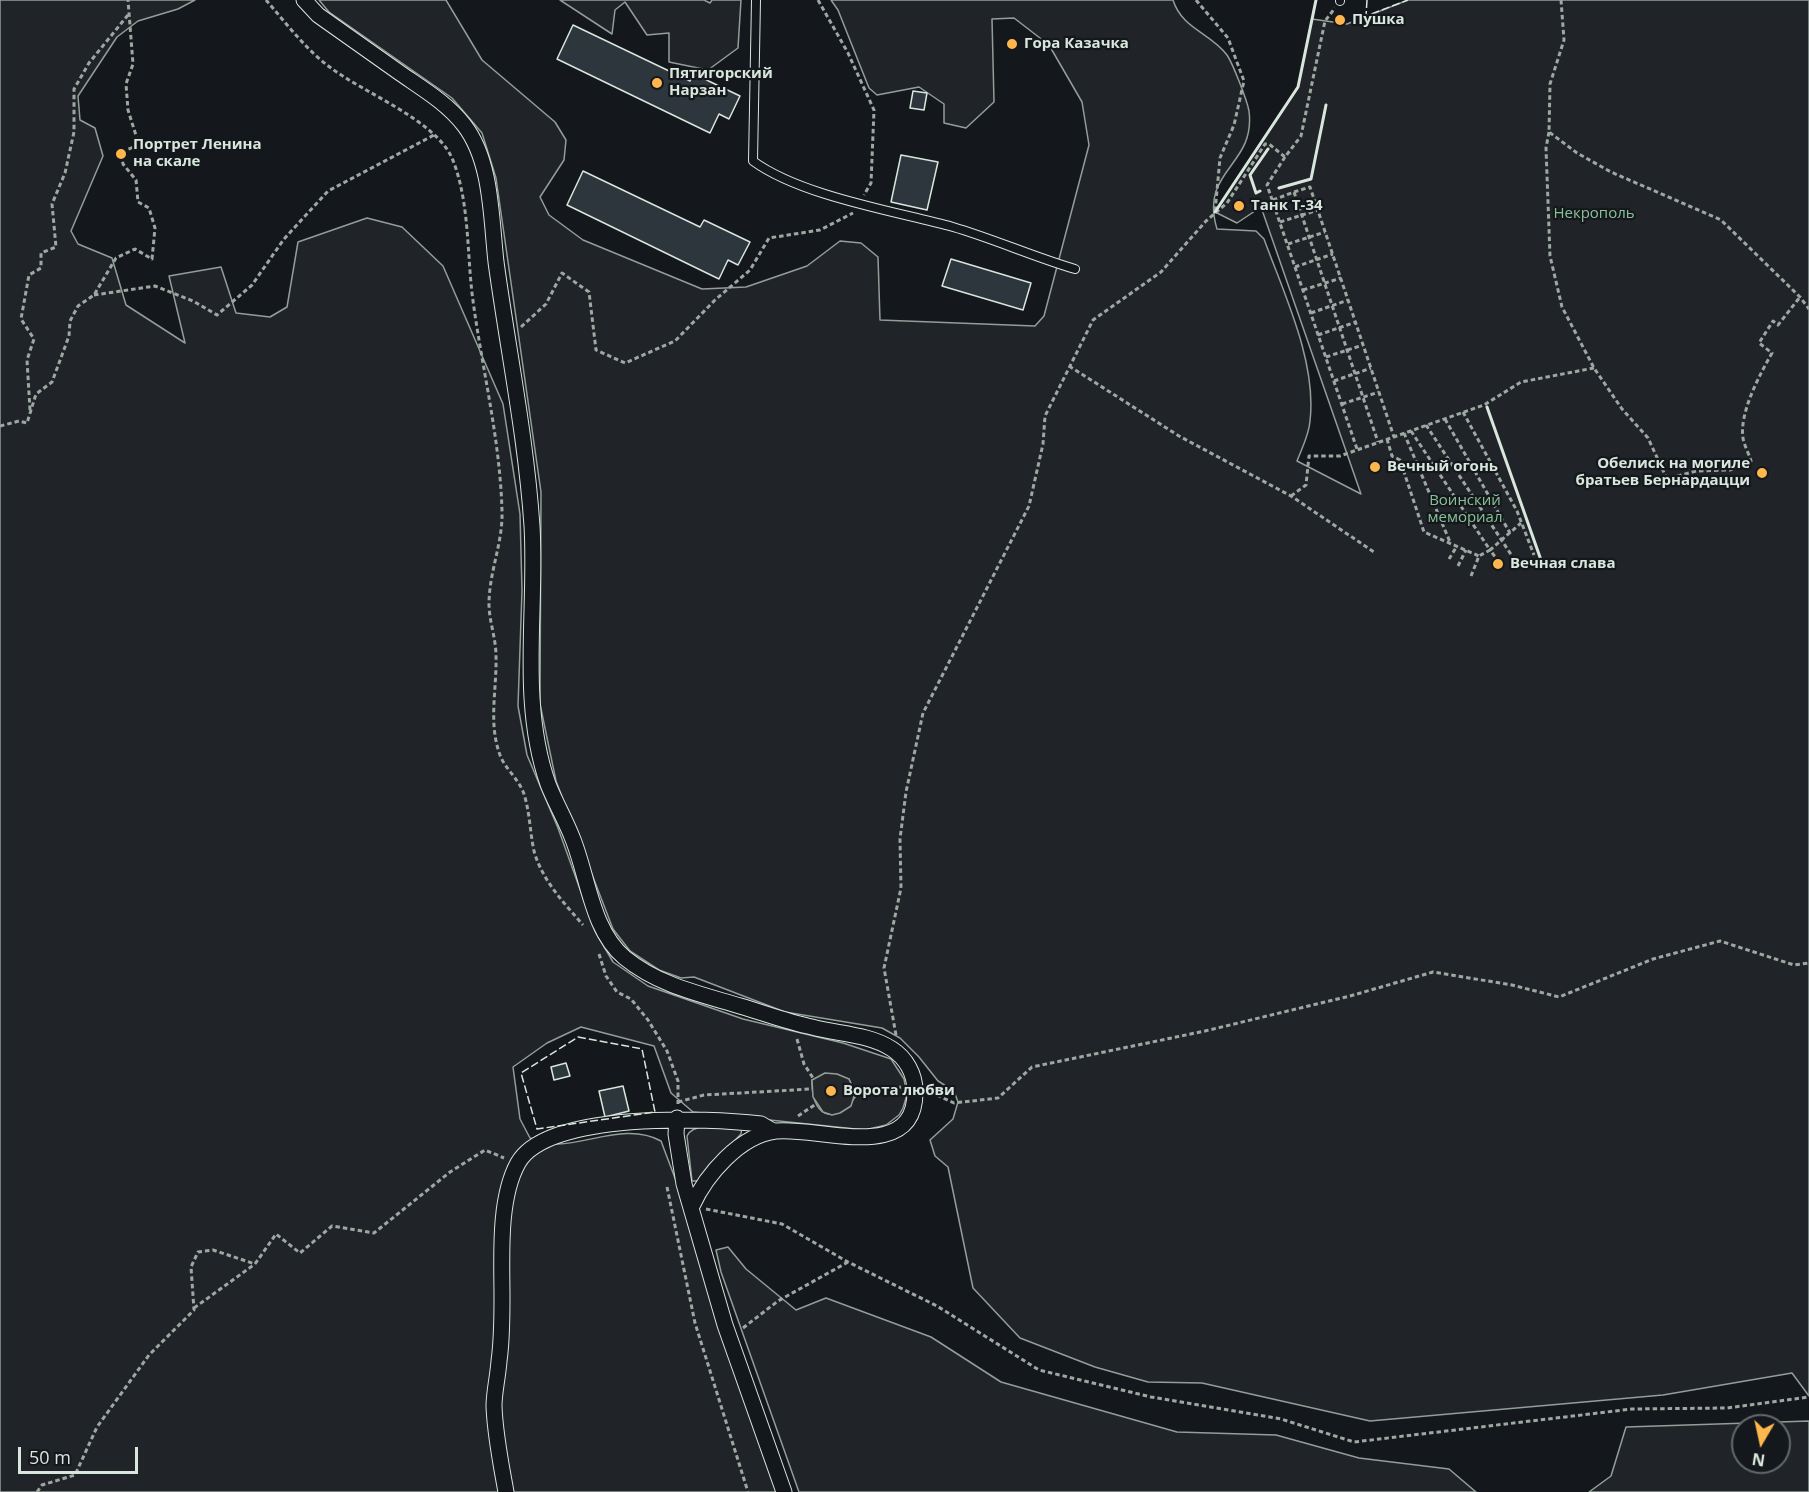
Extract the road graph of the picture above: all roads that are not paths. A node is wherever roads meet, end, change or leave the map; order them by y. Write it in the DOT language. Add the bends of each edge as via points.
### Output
graph roads {
  1 [pos="304,0"];
  2 [pos="756,0"];
  3 [pos="1075,269"];
  4 [pos="677,1119"];
  5 [pos="773,1131"];
  6 [pos="692,1206"];
  7 [pos="506,1492"];
  8 [pos="784,1492"];
  1 -- 5 [label="street" via="318,15 446,105 478,148 528,466 533,558 530,690 535,730 548,783 574,840 587,888 605,932 621,955 649,975 805,1026 873,1040 908,1064 915,1085 914,1103 904,1123 886,1135 851,1138"];
  2 -- 3 [label="lane" via="753,161 773,176 956,228"];
  4 -- 5 [label="street" via="761,1124"];
  4 -- 6 [label="street" via="684,1184"];
  4 -- 7 [label="street" via="595,1126 551,1136 518,1163 500,1242 500,1347 494,1406"];
  5 -- 6 [label="street" via="746,1142 698,1193"];
  6 -- 8 [label="street" via="724,1325"];
}
